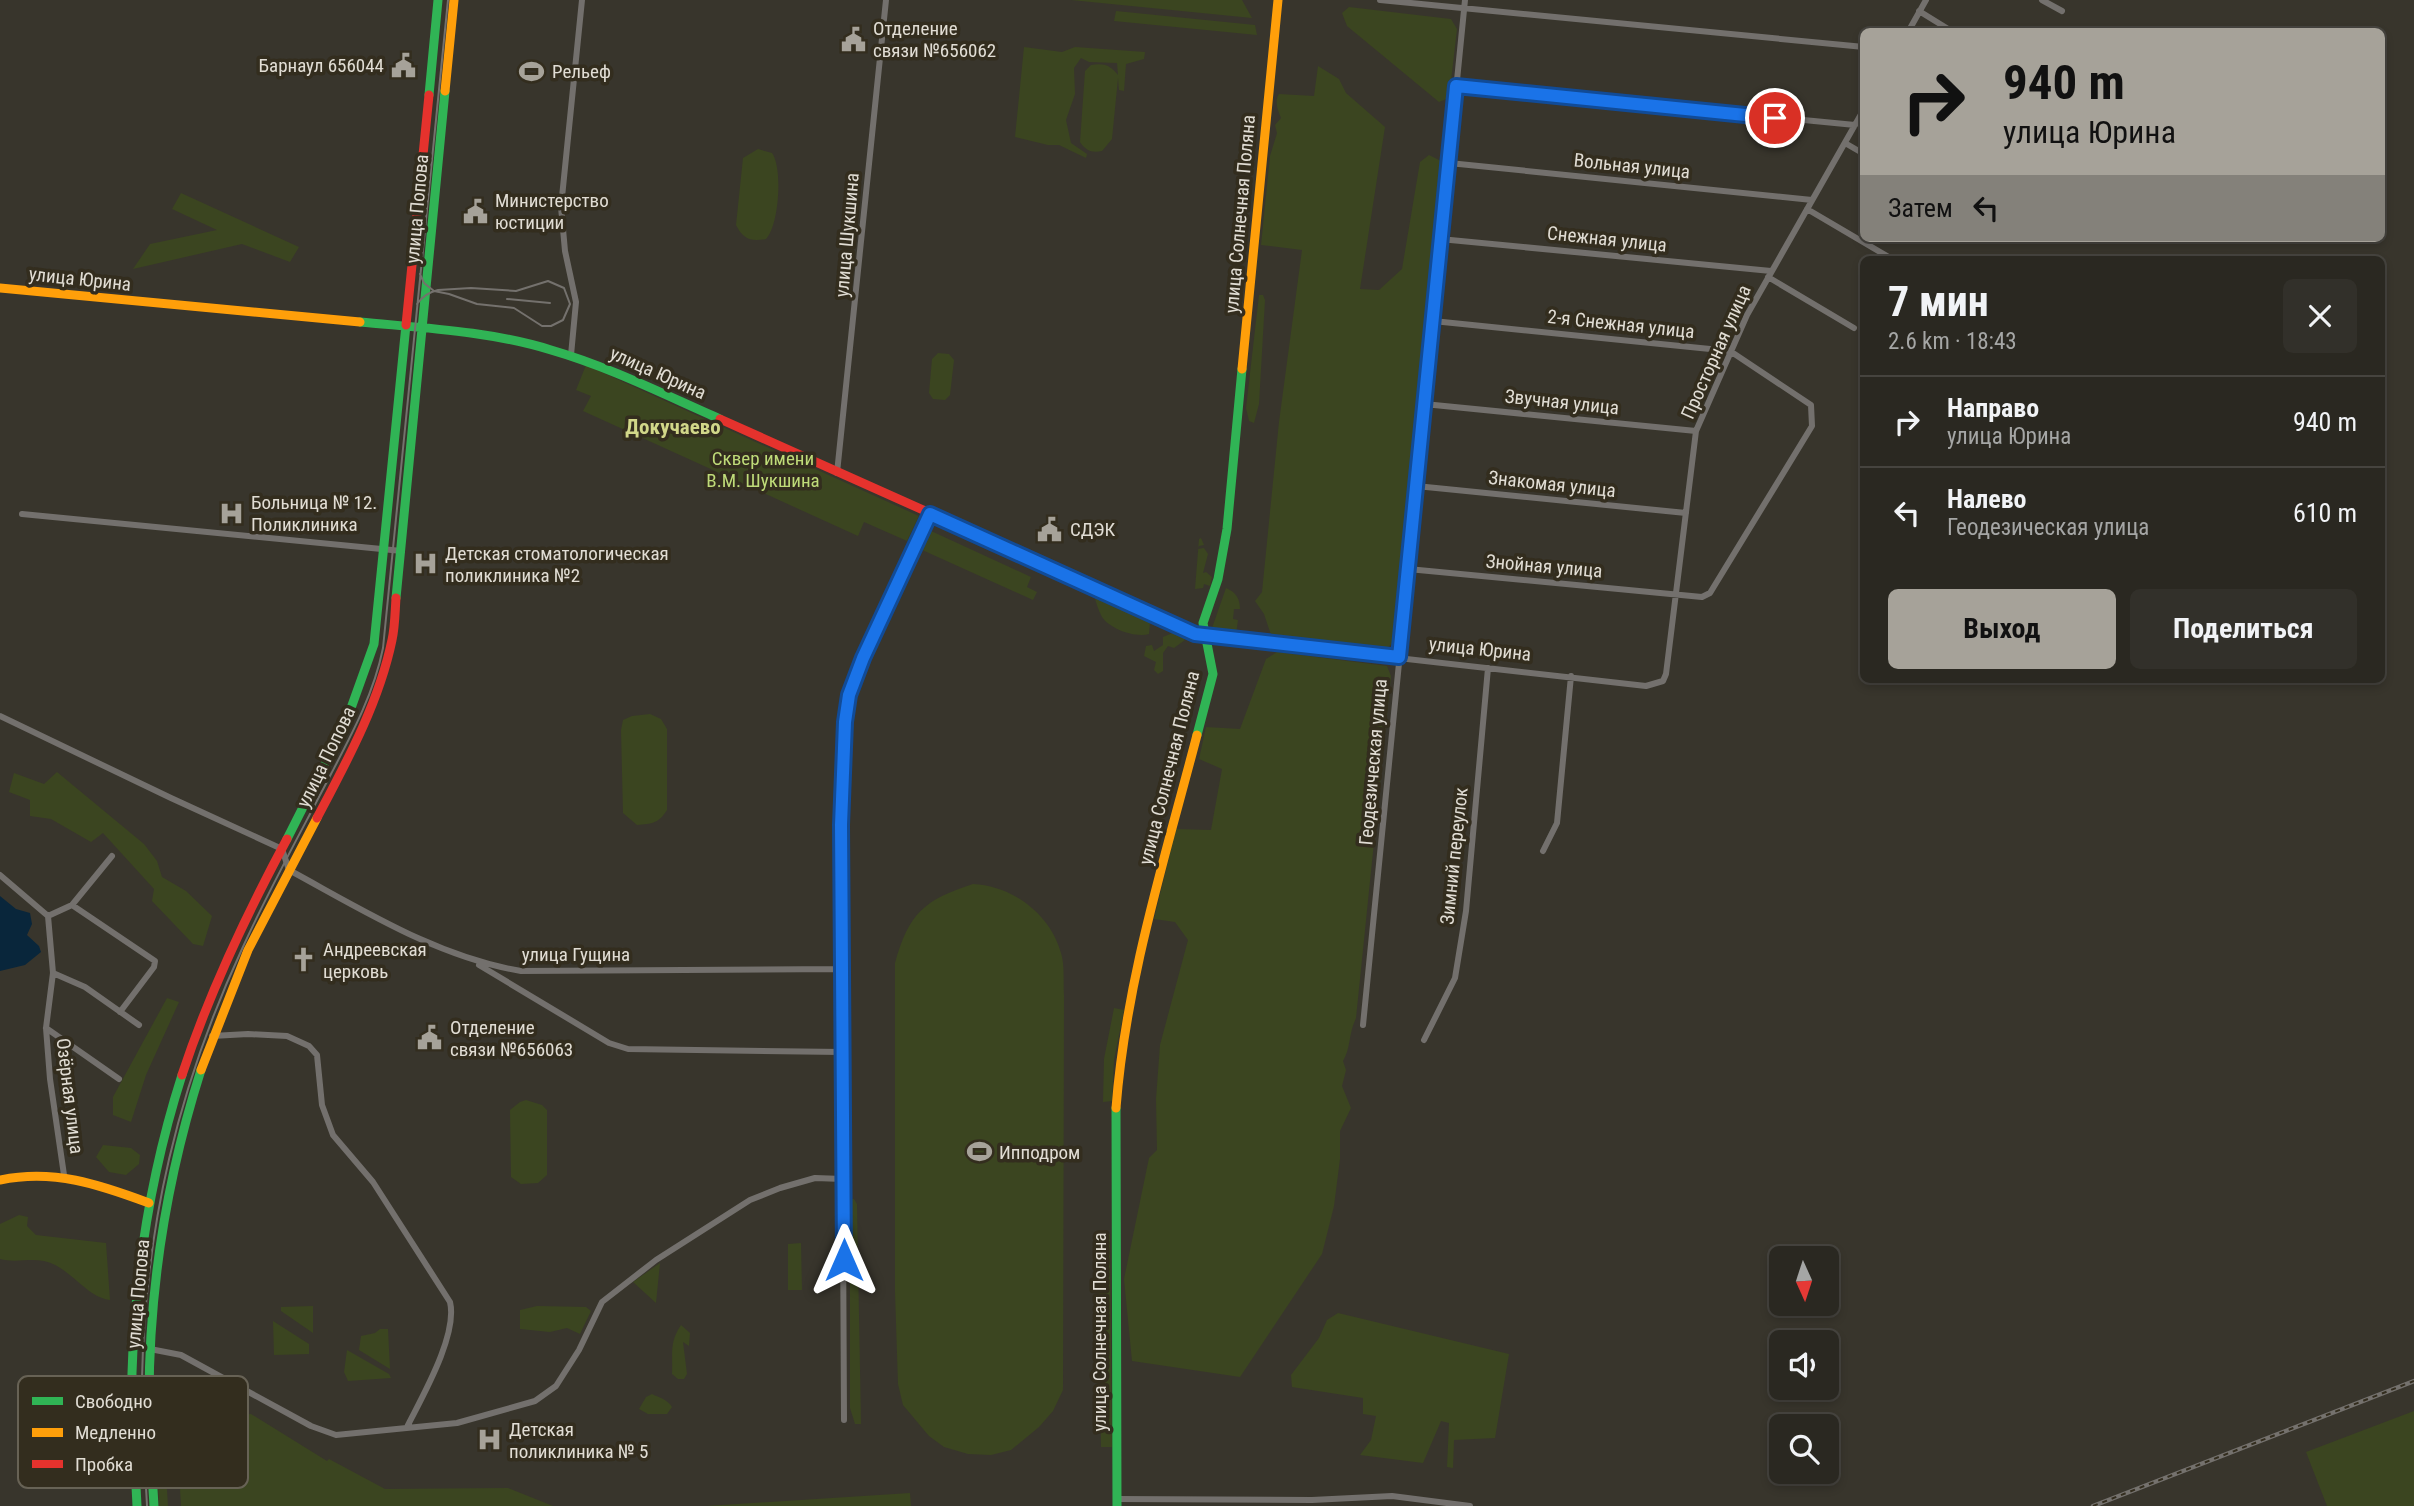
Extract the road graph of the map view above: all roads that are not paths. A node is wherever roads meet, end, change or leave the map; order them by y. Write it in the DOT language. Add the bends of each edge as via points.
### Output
graph roads {
  1 [pos="438,0"];
  2 [pos="454,0"];
  3 [pos="582,0"];
  4 [pos="886,0"];
  5 [pos="1278,0"];
  6 [pos="1380,0"];
  7 [pos="1926,0"];
  8 [pos="2042,0"];
  9 [pos="1464,4"];
  10 [pos="1919,11"];
  11 [pos="2062,11"];
  12 [pos="1910,28"];
  13 [pos="1947,28"];
  14 [pos="1860,47"];
  15 [pos="1456,86"];
  16 [pos="1860,117"];
  17 [pos="1855,125"];
  18 [pos="1845,143"];
  19 [pos="1860,152"];
  20 [pos="1449,163"];
  21 [pos="422,173"];
  22 [pos="439,174"];
  23 [pos="1812,200"];
  24 [pos="1807,209"];
  25 [pos="1440,239"];
  26 [pos="1860,240"];
  27 [pos="1863,242"];
  28 [pos="1887,256"];
  29 [pos="1769,274"];
  30 [pos="0,288"];
  31 [pos="1433,321"];
  32 [pos="407,327"];
  33 [pos="1854,327"];
  34 [pos="423,328"];
  35 [pos="1730,351"];
  36 [pos="570,355"];
  37 [pos="1424,404"];
  38 [pos="1812,426"];
  39 [pos="1696,431"];
  40 [pos="837,473"];
  41 [pos="1416,486"];
  42 [pos="22,513"];
  43 [pos="1686,513"];
  44 [pos="930,514"];
  45 [pos="384,549"];
  46 [pos="402,551"];
  47 [pos="1408,569"];
  48 [pos="1676,595"];
  49 [pos="1204,636"];
  50 [pos="1399,657"];
  51 [pos="1488,668"];
  52 [pos="1666,674"];
  53 [pos="1571,676"];
  54 [pos="1,719"];
  55 [pos="282,849"];
  56 [pos="1543,851"];
  57 [pos="112,856"];
  58 [pos="289,870"];
  59 [pos="0,875"];
  60 [pos="72,905"];
  61 [pos="48,916"];
  62 [pos="471,960"];
  63 [pos="843,969"];
  64 [pos="53,973"];
  65 [pos="120,1012"];
  66 [pos="139,1025"];
  67 [pos="1363,1025"];
  68 [pos="46,1028"];
  69 [pos="212,1036"];
  70 [pos="1424,1040"];
  71 [pos="842,1052"];
  72 [pos="119,1079"];
  73 [pos="169,1116"];
  74 [pos="184,1121"];
  75 [pos="64,1175"];
  76 [pos="843,1179"];
  77 [pos="0,1180"];
  78 [pos="149,1203"];
  79 [pos="150,1349"];
  80 [pos="133,1376"];
  81 [pos="150,1376"];
  82 [pos="220,1376"];
  83 [pos="248,1392"];
  84 [pos="844,1420"];
  85 [pos="407,1427"];
  86 [pos="136,1488"];
  87 [pos="153,1488"];
  88 [pos="1116,1502"];
  89 [pos="137,1506"];
  90 [pos="154,1506"];
  91 [pos="1470,1506"];
  1 -- 21 [label="main road, улица Попова"];
  2 -- 22 [label="main road, улица Попова"];
  3 -- 36 [label="street" via="561,208 576,302"];
  4 -- 40 [label="street, улица Шукшина"];
  5 -- 49 [label="main road, улица Солнечная Поляна" via="1227,529 1218,579 1203,623"];
  6 -- 9 [label="street"];
  7 -- 10 [label="street"];
  8 -- 11 [label="street"];
  9 -- 14 [label="street"];
  9 -- 15 [label="street, Геодезическая улица"];
  10 -- 12 [label="street"];
  10 -- 13 [label="street"];
  15 -- 17 [label="street"];
  15 -- 20 [label="street, Геодезическая улица"];
  16 -- 17 [label="street, Просторная улица"];
  17 -- 18 [label="street, Просторная улица"];
  18 -- 19 [label="street"];
  18 -- 23 [label="street, Просторная улица"];
  20 -- 23 [label="street, Вольная улица"];
  20 -- 25 [label="street, Геодезическая улица"];
  21 -- 22 [label="main road"];
  21 -- 32 [label="main road, улица Попова"];
  22 -- 34 [label="main road, улица Попова"];
  23 -- 24 [label="street, Просторная улица"];
  24 -- 26 [label="street"];
  24 -- 29 [label="street, Просторная улица"];
  25 -- 29 [label="street, Снежная улица"];
  25 -- 31 [label="street, Геодезическая улица"];
  27 -- 28 [label="street"];
  29 -- 33 [label="street, Снежная улица"];
  29 -- 35 [label="street, Просторная улица"];
  30 -- 32 [label="main road, улица Юрина"];
  31 -- 35 [label="street, 2-я Снежная улица"];
  31 -- 37 [label="street, Геодезическая улица"];
  32 -- 34 [label="main road, улица Юрина"];
  32 -- 45 [label="main road, улица Попова"];
  34 -- 36 [label="main road, улица Юрина"];
  34 -- 46 [label="main road, улица Попова"];
  35 -- 38 [label="street, 2-я Снежная улица" via="1811,405"];
  35 -- 39 [label="street, Просторная улица"];
  36 -- 40 [label="main road, улица Юрина"];
  37 -- 39 [label="street, Звучная улица"];
  37 -- 41 [label="street, Геодезическая улица"];
  38 -- 48 [label="street, Знойная улица" via="1710,593 1695,598"];
  39 -- 43 [label="street, Просторная улица"];
  40 -- 44 [label="main road, улица Юрина"];
  41 -- 43 [label="street, Знакомая улица"];
  41 -- 47 [label="street, Геодезическая улица"];
  42 -- 45 [label="street"];
  43 -- 48 [label="street, Просторная улица"];
  44 -- 49 [label="main road, улица Юрина"];
  44 -- 63 [label="street" via="863,658 848,701 841,825"];
  45 -- 46 [label="street"];
  45 -- 55 [label="main road, улица Попова" via="369,663 338,739"];
  46 -- 58 [label="main road, улица Попова" via="394,625 379,684 358,736"];
  47 -- 48 [label="street, Знойная улица"];
  47 -- 50 [label="street, Геодезическая улица"];
  48 -- 52 [label="street, Просторная улица"];
  49 -- 50 [label="street, улица Юрина"];
  49 -- 88 [label="main road, улица Солнечная Поляна" via="1213,674 1135,971 1119,1070 1114,1131"];
  50 -- 51 [label="street, улица Юрина"];
  50 -- 67 [label="street, Геодезическая улица"];
  51 -- 53 [label="street, улица Юрина"];
  51 -- 70 [label="street, Зимний переулок" via="1466,911 1455,978"];
  52 -- 53 [label="street, улица Юрина" via="1663,681 1646,686"];
  53 -- 56 [label="street" via="1557,823"];
  54 -- 55 [label="street"];
  55 -- 58 [label="street"];
  55 -- 73 [label="main road, улица Попова" via="222,969"];
  57 -- 60 [label="street"];
  58 -- 62 [label="street, улица Гущина" via="400,929"];
  58 -- 69 [label="main road, улица Попова"];
  59 -- 61 [label="street"];
  60 -- 61 [label="street"];
  60 -- 65 [label="street" via="155,961"];
  61 -- 64 [label="street, Озёрная улица"];
  62 -- 63 [label="street, улица Гущина" via="521,971"];
  62 -- 71 [label="street" via="609,1043 628,1049"];
  63 -- 71 [label="street"];
  64 -- 65 [label="street" via="85,987"];
  64 -- 68 [label="street, Озёрная улица"];
  65 -- 66 [label="street"];
  68 -- 72 [label="street"];
  68 -- 75 [label="street, Озёрная улица"];
  69 -- 74 [label="main road, улица Попова"];
  69 -- 85 [label="street" via="287,1036 309,1046 317,1055 322,1105 333,1135 373,1182 450,1302 451,1323"];
  71 -- 76 [label="street"];
  73 -- 74 [label="main road"];
  73 -- 78 [label="main road, улица Попова"];
  74 -- 79 [label="main road, улица Попова" via="160,1237"];
  75 -- 77 [label="main road" via="38,1173"];
  75 -- 78 [label="main road"];
  76 -- 84 [label="street"];
  76 -- 85 [label="street" via="815,1178 750,1200 628,1279 602,1302 567,1373 534,1401 457,1423"];
  78 -- 80 [label="main road, улица Попова"];
  79 -- 81 [label="main road, улица Попова"];
  79 -- 82 [label="street" via="181,1355"];
  83 -- 85 [label="street" via="324,1433 346,1435"];
  86 -- 89 [label="main road, улица Попова"];
  87 -- 90 [label="main road, улица Попова"];
  88 -- 91 [label="street" via="1392,1496"];
}
